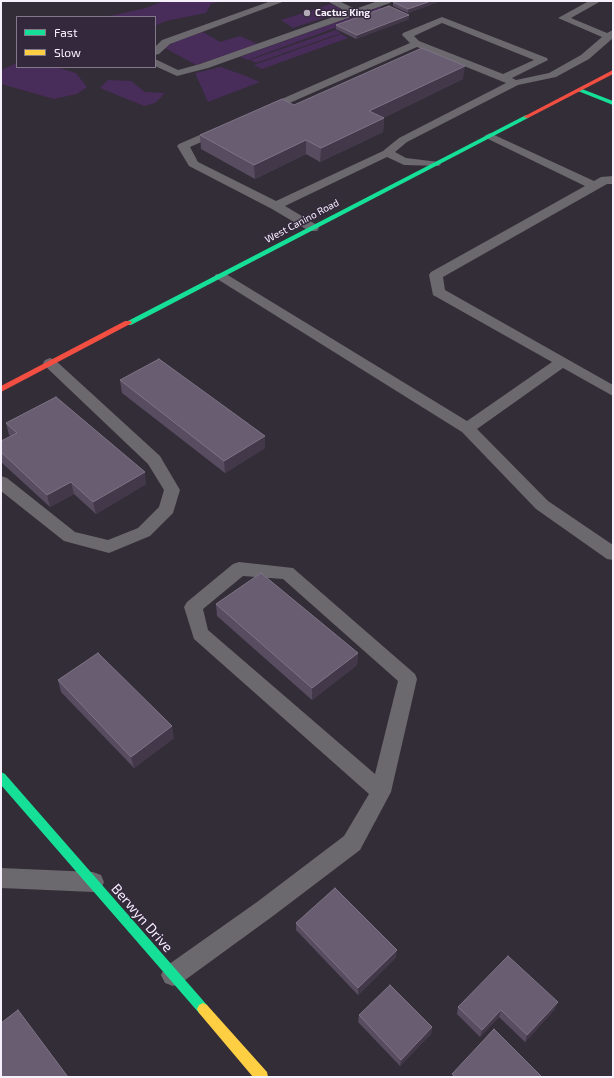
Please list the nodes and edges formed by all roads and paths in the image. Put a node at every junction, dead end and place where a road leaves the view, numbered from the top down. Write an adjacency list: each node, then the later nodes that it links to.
1 (280, 1): 8 (lane)
2 (332, 1): 5 (lane)
3 (387, 1): 5 (lane)
4 (596, 1): 6 (lane)
5 (354, 12): 9 (lane)
6 (610, 35): 12 (lane)
7 (417, 43): 11 (lane); 11 (lane); 15 (lane)
8 (156, 51)
9 (156, 63)
10 (613, 72): 13 (street, West Canino Road)
11 (503, 78): 12 (lane)
12 (514, 83): 18 (lane)
13 (580, 90): 14 (street); 17 (street, West Canino Road)
14 (613, 103)
15 (256, 114)
16 (234, 124): 22 (lane)
17 (490, 136): 19 (street, West Canino Road); 21 (lane)
18 (387, 153): 19 (lane); 22 (lane)
19 (436, 164): 23 (street, West Canino Road)
20 (613, 180): 21 (lane)
21 (595, 186): 25 (lane)
22 (276, 206): 23 (lane)
23 (313, 228): 24 (street, West Canino Road)
24 (221, 277): 26 (street, West Canino Road); 29 (lane)
25 (562, 362): 28 (lane); 29 (lane)
26 (50, 363): 27 (street, West Canino Road); 30 (lane)
27 (1, 389)
28 (613, 391)
29 (466, 428): 31 (lane)
30 (1, 482)
31 (613, 554)
32 (1, 777): 35 (street, Berwyn Drive)
33 (382, 792): 33 (lane); 36 (lane)
34 (1, 878): 35 (lane)
35 (93, 882): 36 (street, Berwyn Drive)
36 (173, 974): 37 (street, Berwyn Drive)
37 (262, 1077)

